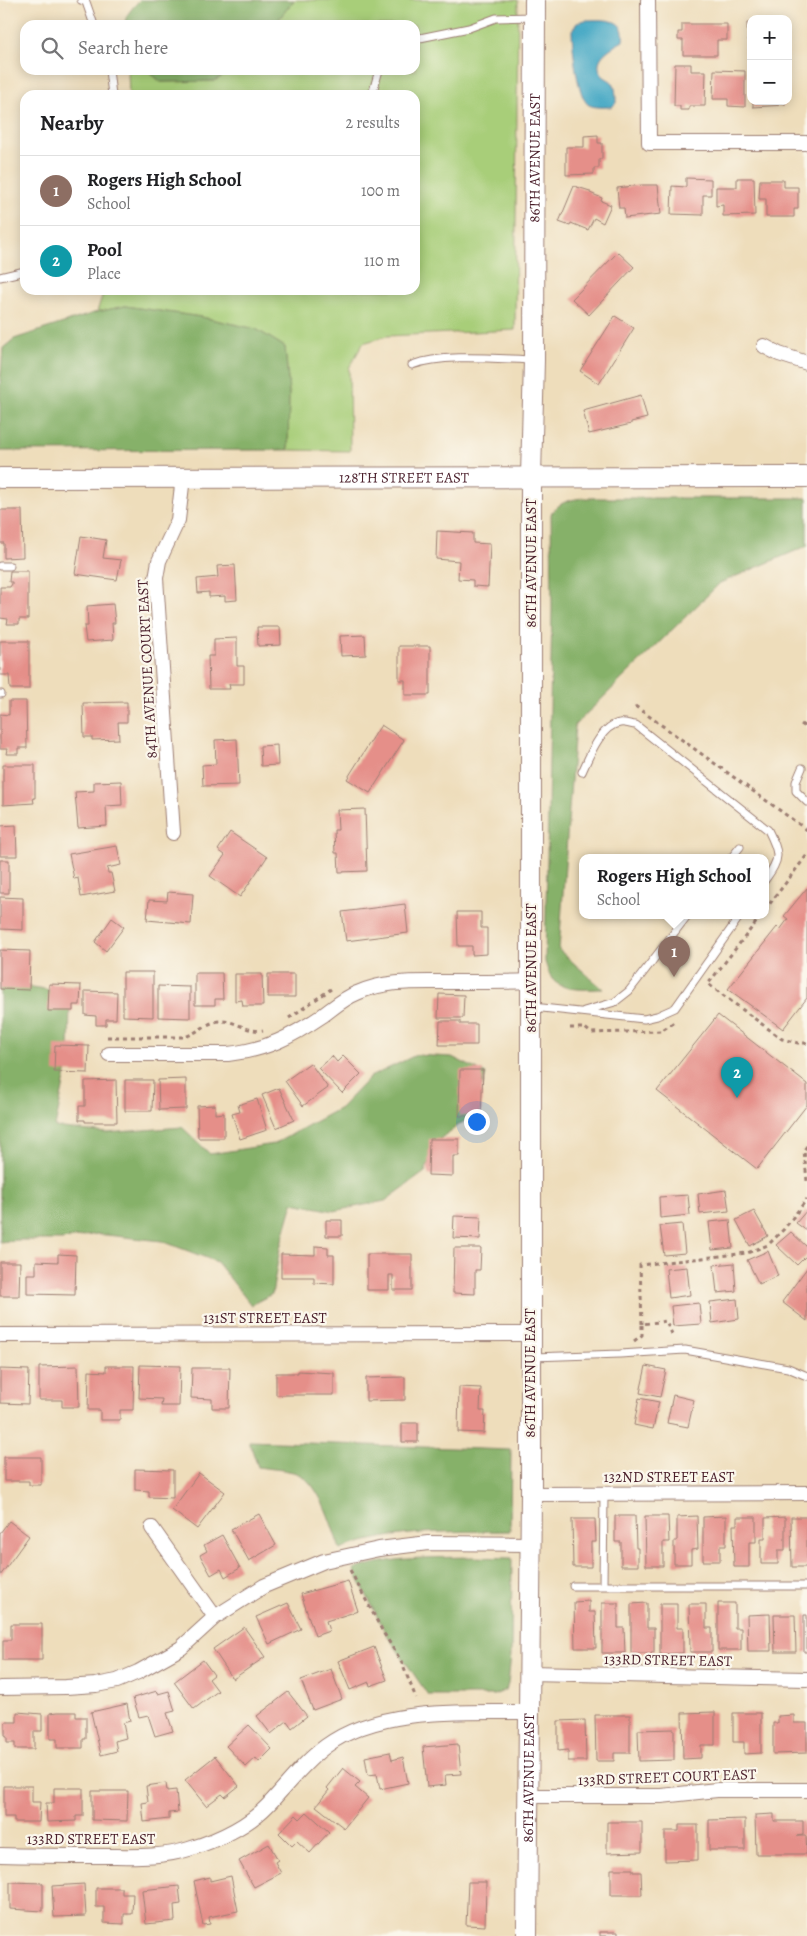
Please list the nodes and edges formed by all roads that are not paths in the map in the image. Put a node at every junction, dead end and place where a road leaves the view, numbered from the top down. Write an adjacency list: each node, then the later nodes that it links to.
1 (81, 0): 4 (lane)
2 (648, 0): 10 (street)
3 (534, 9): 5 (lane); 14 (street, 86TH AVENUE EAST)
4 (92, 20)
5 (420, 38)
6 (110, 75): 8 (lane)
7 (378, 75): 9 (lane)
8 (111, 90)
9 (373, 90)
10 (807, 143)
11 (20, 272): 12 (lane)
12 (0, 277)
13 (764, 346): 15 (street)
14 (534, 360): 16 (lane); 17 (street, 86TH AVENUE EAST)
15 (807, 363)
16 (412, 365)
17 (531, 476): 18 (street, 128TH STREET EAST); 19 (street, 128TH STREET EAST); 32 (street, 86TH AVENUE EAST)
18 (183, 477): 20 (street, 128TH STREET EAST); 26 (street, 84TH AVENUE COURT EAST)
19 (807, 477)
20 (0, 478)
21 (0, 566): 22 (lane)
22 (10, 566)
23 (802, 768): 25 (lane)
24 (582, 772): 29 (lane)
25 (807, 802)
26 (173, 833)
27 (740, 847): 28 (lane)
28 (734, 854)
29 (769, 874)
30 (685, 919): 34 (lane)
31 (738, 919): 34 (lane)
32 (531, 981): 33 (street, 86TH AVENUE EAST); 35 (street)
33 (531, 1007): 34 (lane); 37 (street, 86TH AVENUE EAST)
34 (581, 1012)
35 (109, 1054)
36 (0, 1334): 37 (street, 131ST STREET EAST)
37 (531, 1334): 38 (street, 86TH AVENUE EAST)
38 (531, 1357): 39 (lane); 41 (street, 86TH AVENUE EAST)
39 (807, 1376)
40 (807, 1493): 42 (street, 132ND STREET EAST)
41 (531, 1494): 42 (street, 132ND STREET EAST); 44 (street, 86TH AVENUE EAST)
42 (604, 1494): 46 (lane)
43 (152, 1528): 48 (street)
44 (530, 1544): 48 (street); 49 (street, 86TH AVENUE EAST)
45 (572, 1586): 46 (lane)
46 (603, 1586): 47 (lane)
47 (807, 1586)
48 (215, 1617): 51 (street)
49 (529, 1673): 50 (street, 133RD STREET EAST); 52 (street, 86TH AVENUE EAST)
50 (807, 1679)
51 (0, 1688)
52 (529, 1712): 54 (street, 86TH AVENUE EAST); 55 (street, 133RD STREET EAST)
53 (807, 1790): 54 (street, 133RD STREET COURT EAST)
54 (528, 1796): 56 (street, 86TH AVENUE EAST)
55 (0, 1855)
56 (527, 1936)

